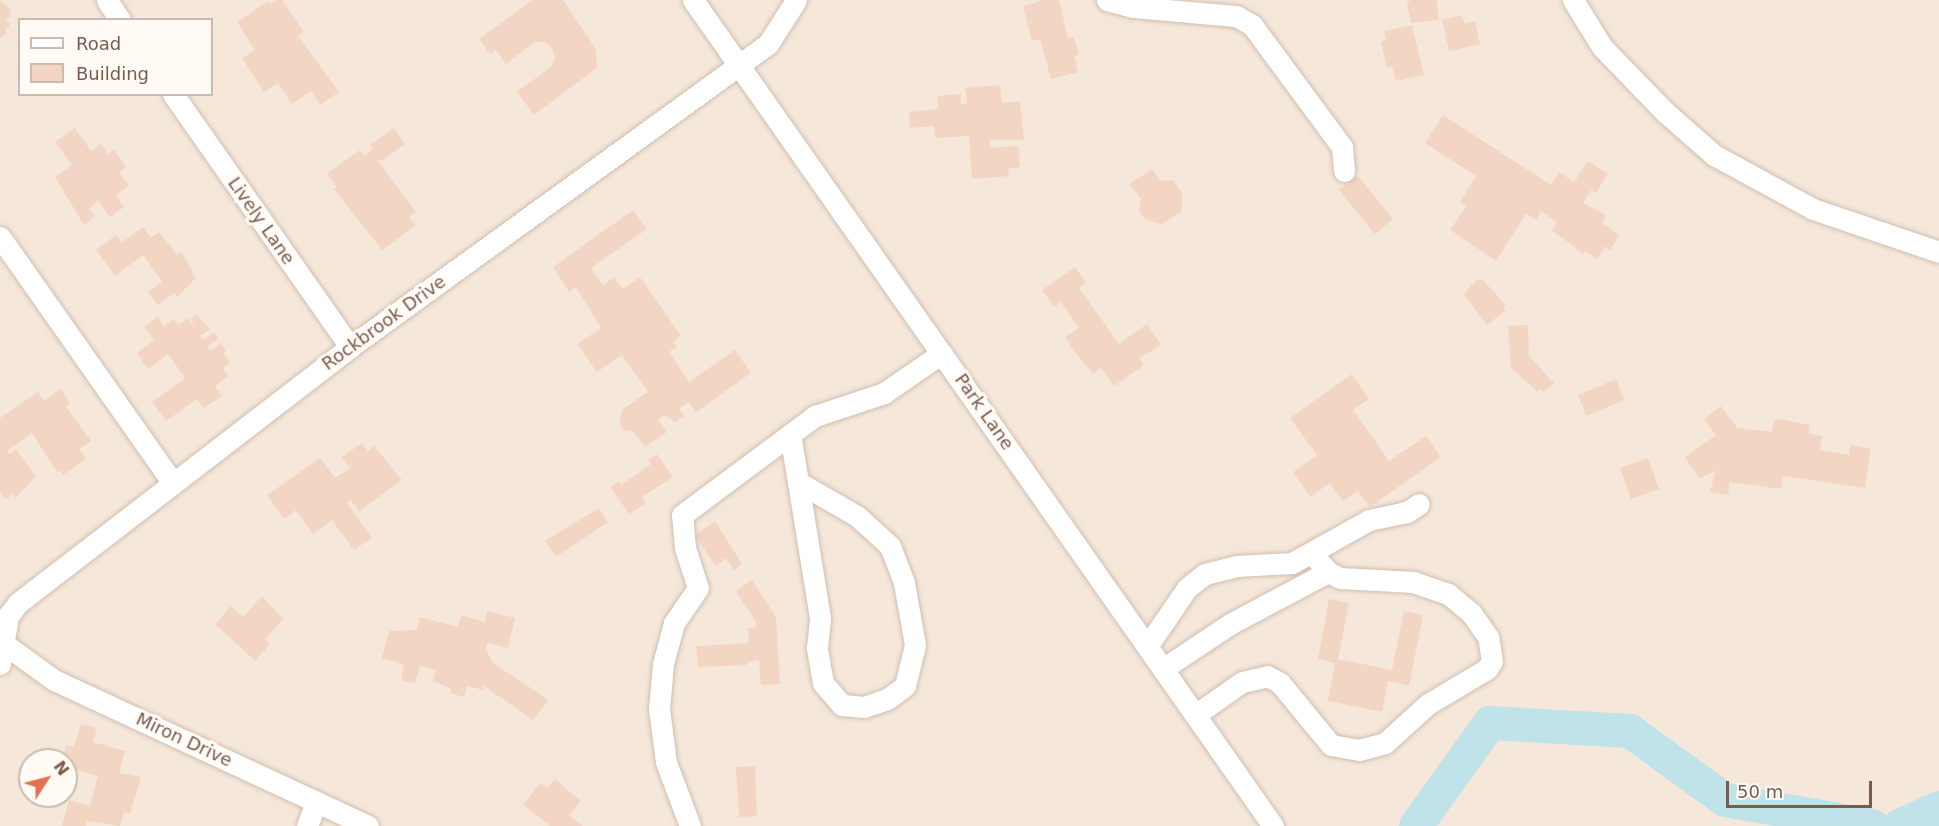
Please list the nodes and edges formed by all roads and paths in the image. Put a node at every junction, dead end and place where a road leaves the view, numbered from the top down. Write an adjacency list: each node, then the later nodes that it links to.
1 (107, 0): 6 (street)
2 (693, 0): 7 (street, Park Lane)
3 (796, 0): 7 (street, Rockbrook Drive)
4 (1107, 0): 9 (street)
5 (1573, 0): 11 (street)
6 (119, 18)
7 (739, 65): 12 (street, Rockbrook Drive); 13 (street, Park Lane)
8 (174, 96): 12 (street, Lively Lane)
9 (1344, 171)
10 (0, 237): 16 (street)
11 (1939, 252)
12 (350, 347): 16 (street, Rockbrook Drive)
13 (942, 353): 14 (street); 20 (street, Park Lane)
14 (790, 434): 15 (street); 27 (street)
15 (798, 482): 15 (street)
16 (173, 483): 21 (street, Rockbrook Drive)
17 (1419, 504): 18 (street)
18 (1313, 554): 19 (street); 20 (street)
19 (1328, 572): 22 (street); 23 (street)
20 (1148, 645): 22 (street, Park Lane)
21 (1, 650): 24 (street, Miron Drive)
22 (1164, 668): 23 (street, Park Lane)
23 (1195, 715): 28 (street, Park Lane)
24 (316, 802): 25 (street); 26 (street, Miron Drive)
25 (307, 826)
26 (368, 826)
27 (690, 826)
28 (1273, 826)

